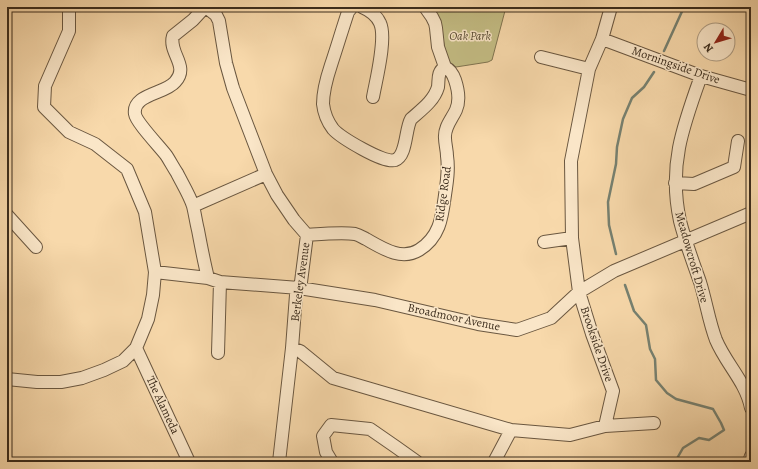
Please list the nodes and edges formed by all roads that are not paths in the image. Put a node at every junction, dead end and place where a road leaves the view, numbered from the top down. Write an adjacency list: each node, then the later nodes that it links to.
1 (69, 7): 25 (street)
2 (206, 7): 15 (street, Berkeley Avenue); 17 (street)
3 (352, 7): 9 (street)
4 (362, 7): 13 (street)
5 (425, 7): 9 (street, Ridge Road)
6 (611, 7): 7 (street, Brookside Drive)
7 (602, 39): 10 (street, Brookside Drive); 11 (street, Morningside Drive)
8 (541, 57): 10 (street)
9 (445, 67): 20 (street, Ridge Road)
10 (589, 69): 21 (street, Brookside Drive)
11 (701, 76): 12 (street, Morningside Drive); 16 (street, Meadowcroft Drive)
12 (751, 90)
13 (373, 97)
14 (738, 141): 16 (street)
15 (266, 174): 17 (street); 20 (street, Berkeley Avenue)
16 (675, 183): 22 (street, Meadowcroft Drive)
17 (193, 206): 26 (street)
18 (751, 213): 22 (street, Broadmoor Avenue)
19 (7, 214): 24 (street)
20 (307, 235): 28 (street, Berkeley Avenue)
21 (572, 238): 23 (street); 29 (street, Brookside Drive)
22 (686, 240): 29 (street, Broadmoor Avenue); 34 (street, Meadowcroft Drive)
23 (544, 242)
24 (36, 247)
25 (155, 272): 26 (street, Broadmoor Avenue); 30 (street)
26 (208, 278): 27 (street, Broadmoor Avenue)
27 (220, 282): 28 (street, Broadmoor Avenue); 32 (street)
28 (299, 288): 29 (street, Broadmoor Avenue); 31 (street, Berkeley Avenue)
29 (579, 292): 36 (street, Brookside Drive)
30 (136, 348): 33 (street); 39 (street, The Alameda)
31 (292, 348): 37 (street); 40 (street, Berkeley Avenue)
32 (218, 353)
33 (7, 379)
34 (751, 408)
35 (654, 423): 36 (street)
36 (605, 426): 37 (street)
37 (511, 430): 43 (street)
38 (751, 456): 44 (street)
39 (190, 462)
40 (279, 462)
41 (332, 462): 42 (street)
42 (417, 462)
43 (494, 462)
44 (749, 462)

